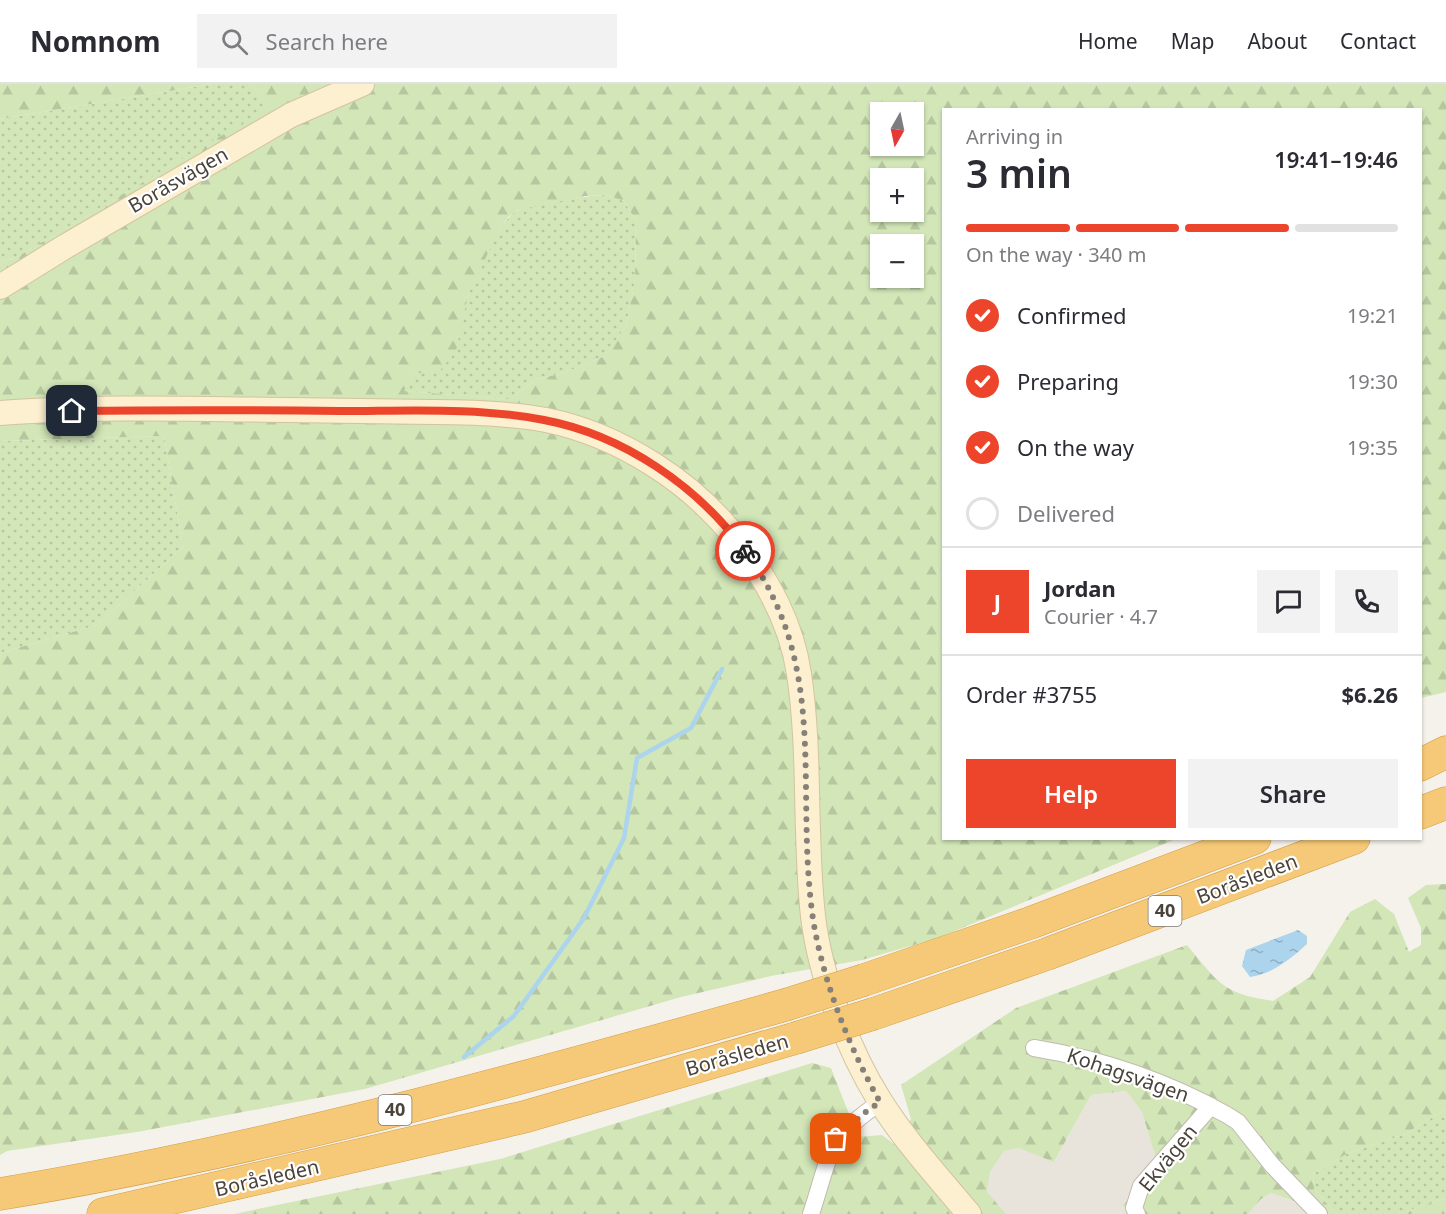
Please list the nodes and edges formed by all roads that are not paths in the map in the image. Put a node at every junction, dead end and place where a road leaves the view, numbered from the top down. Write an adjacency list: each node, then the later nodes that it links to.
1 (362, 84): 2 (street, Boråsvägen)
2 (0, 287)
3 (0, 413): 15 (street)
4 (1446, 752): 5 (highway)
5 (1422, 764)
6 (1446, 765): 7 (highway)
7 (1422, 773)
8 (1446, 803): 9 (highway)
9 (1422, 812)
10 (1446, 818): 11 (highway)
11 (1422, 824)
12 (1250, 840): 17 (highway, Boråsleden / 40, bridge)
13 (1350, 840): 18 (highway, Boråsleden / 40, bridge)
14 (1035, 1048): 16 (street, Kohagsvägen)
15 (880, 1102): 19 (street); 20 (street)
16 (1211, 1106): 21 (street, Ekvägen); 22 (street, Kohagsvägen)
17 (0, 1194)
18 (103, 1214)
19 (811, 1214)
20 (969, 1214)
21 (1137, 1214)
22 (1318, 1214)

